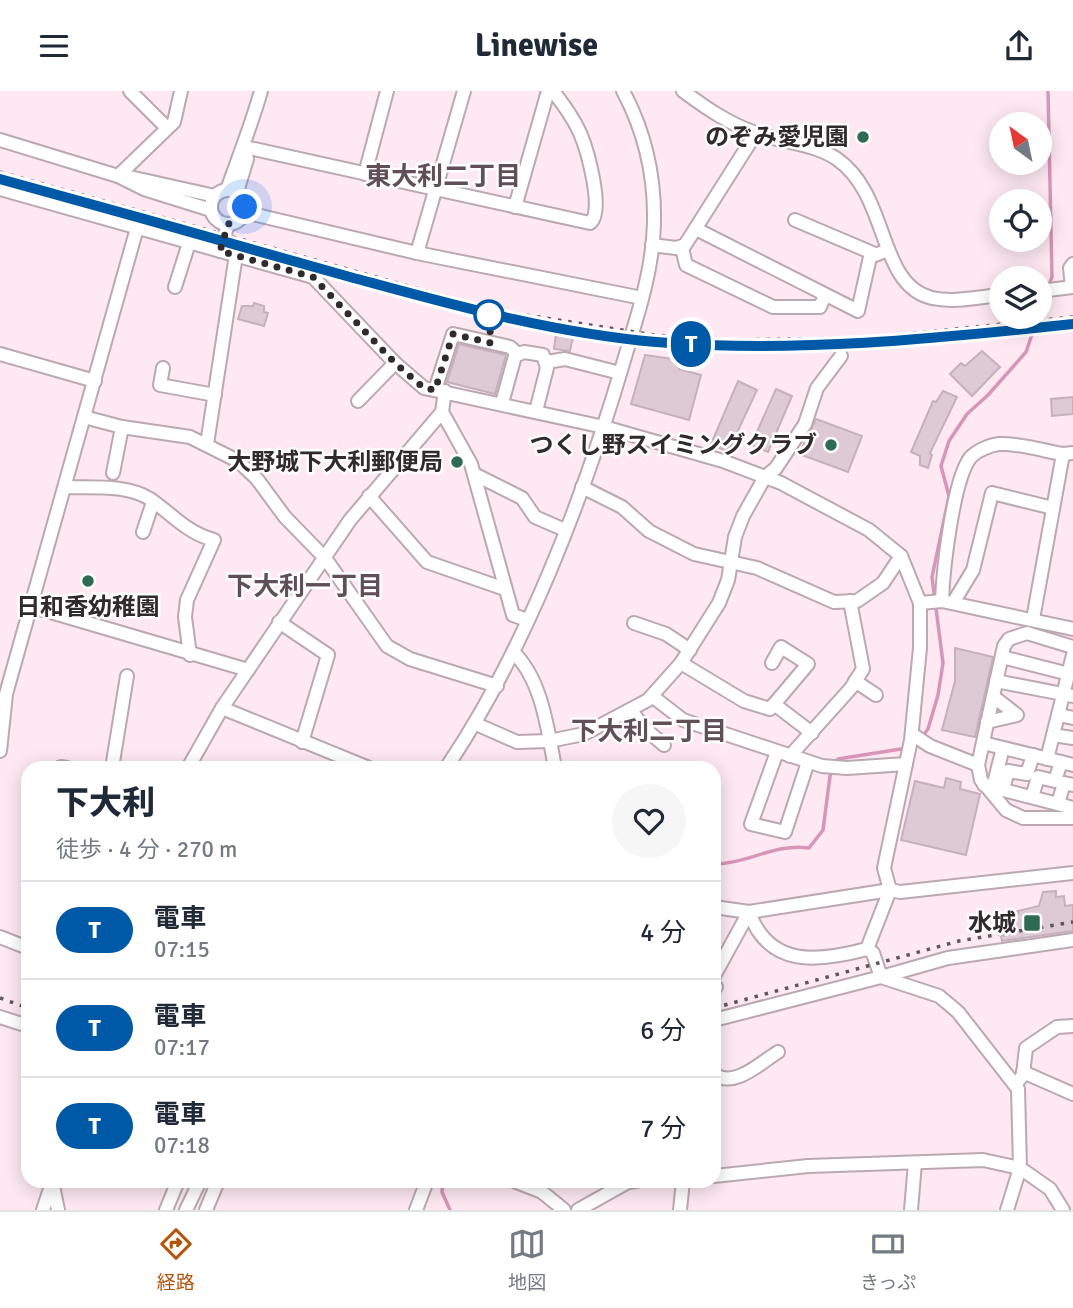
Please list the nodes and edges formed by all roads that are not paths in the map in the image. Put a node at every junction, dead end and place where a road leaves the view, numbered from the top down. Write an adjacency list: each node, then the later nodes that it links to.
1 (130, 91): 9 (street)
2 (181, 91): 9 (street)
3 (261, 91): 12 (street)
4 (387, 91): 13 (street)
5 (464, 91): 15 (street)
6 (551, 91): 18 (street); 18 (street)
7 (623, 91): 26 (street)
8 (683, 91): 10 (street)
9 (167, 128): 14 (street)
10 (756, 133): 24 (street); 29 (street)
11 (0, 140): 14 (street)
12 (245, 147): 13 (street); 17 (street)
13 (365, 174): 15 (street)
14 (118, 176): 17 (street); 19 (street)
15 (435, 189): 18 (street); 30 (street)
16 (0, 190): 23 (street)
17 (226, 193): 19 (street); 20 (street)
18 (514, 207)
19 (211, 210): 22 (street)
20 (244, 212): 22 (street); 30 (street)
21 (795, 220): 29 (street)
22 (224, 223): 28 (street)
23 (138, 228): 25 (street); 46 (street)
24 (696, 229): 27 (street); 36 (street)
25 (189, 243): 28 (street); 33 (street)
26 (652, 245): 27 (street); 38 (street)
27 (682, 248): 36 (street)
28 (216, 250): 31 (street)
29 (882, 252): 36 (street); 37 (street)
30 (417, 253): 38 (street)
31 (236, 255): 43 (street); 48 (street)
32 (1073, 264): 34 (street)
33 (175, 287)
34 (1070, 288): 35 (street)
35 (1052, 290)
36 (825, 295)
37 (989, 296)
38 (642, 298): 45 (street)
39 (518, 353): 42 (street); 47 (street); 50 (street)
40 (0, 354): 46 (street)
41 (841, 356): 60 (street)
42 (547, 362): 45 (street); 51 (street)
43 (395, 363): 47 (street); 49 (street)
44 (163, 368): 48 (street)
45 (620, 373): 55 (street)
46 (95, 381): 53 (street)
47 (440, 391): 50 (street); 52 (street)
48 (215, 395): 56 (street)
49 (358, 401)
50 (502, 403): 51 (street)
51 (536, 411): 55 (street)
52 (442, 412): 59 (street); 63 (street)
53 (85, 417): 54 (street); 61 (street)
54 (122, 427): 56 (street); 58 (street)
55 (604, 427): 60 (street); 62 (street)
56 (207, 444): 69 (street)
57 (1068, 454): 65 (street); 73 (street)
58 (113, 473)
59 (474, 474): 66 (street); 71 (street)
60 (765, 477): 68 (street); 70 (street)
61 (65, 487): 64 (street); 75 (street)
62 (582, 487): 66 (street); 70 (street)
63 (369, 496): 69 (street); 71 (street)
64 (153, 502): 67 (street); 84 (street)
65 (1053, 508): 73 (street); 76 (street)
66 (565, 530): 77 (street)
67 (143, 532)
68 (901, 555): 72 (street); 74 (street)
69 (325, 558): 78 (street); 94 (street)
70 (731, 561): 72 (street); 82 (street)
71 (505, 589): 77 (street)
72 (850, 601): 92 (street)
73 (947, 602): 74 (street); 76 (street)
74 (920, 603): 108 (street)
75 (30, 607): 84 (street); 115 (street)
76 (1033, 619): 80 (street)
77 (527, 620): 83 (street)
78 (279, 622): 89 (street); 111 (street)
79 (634, 623): 82 (street)
80 (1073, 629)
81 (1073, 647): 86 (street)
82 (690, 650): 87 (street)
83 (513, 652): 94 (street); 110 (street)
84 (190, 655): 89 (street)
85 (1073, 655): 90 (street)
86 (1002, 657): 90 (street); 93 (street)
87 (681, 663): 97 (street); 99 (street)
88 (772, 663): 99 (street)
89 (248, 670): 100 (street)
90 (1069, 674): 96 (street)
91 (127, 676): 119 (street)
92 (855, 681): 95 (street); 106 (street)
93 (996, 681): 96 (street); 98 (street)
94 (497, 686): 105 (street)
95 (876, 695)
96 (1068, 695): 102 (street)
97 (652, 696): 101 (street); 116 (street)
98 (994, 697): 104 (street); 104 (street)
99 (774, 704): 106 (street)
100 (222, 708): 111 (street); 120 (street)
101 (631, 710): 110 (street); 113 (street)
102 (1059, 715): 103 (street); 107 (street)
103 (1073, 718)
104 (987, 722): 112 (street)
105 (476, 724): 110 (street); 122 (street)
106 (812, 733): 116 (street)
107 (1053, 735): 109 (street); 118 (street)
108 (911, 737): 125 (street); 127 (street)
109 (1073, 738)
110 (550, 741): 123 (street)
111 (302, 742): 121 (street)
112 (983, 743): 114 (street); 127 (street)
113 (664, 745)
114 (1003, 748): 117 (street); 129 (street)
115 (0, 751)
116 (784, 754): 124 (street); 124 (street)
117 (1033, 755): 118 (street); 129 (street)
118 (1047, 759): 126 (street)
119 (113, 761)
120 (192, 761)
121 (351, 761)
122 (451, 761)
123 (554, 761)
124 (808, 762): 125 (street)
125 (906, 762): 135 (street)
126 (1067, 763): 130 (street)
127 (978, 765): 129 (street)
128 (1073, 785): 131 (street)
129 (993, 787): 130 (street); 133 (street)
130 (1032, 797): 131 (street)
131 (1058, 804): 132 (street)
132 (1073, 808)
133 (1073, 818)
134 (1073, 873): 135 (street)
135 (890, 890): 137 (street); 141 (street)
136 (721, 908): 137 (street)
137 (749, 912): 141 (street); 142 (street)
138 (0, 937): 140 (street)
139 (1073, 940): 143 (street)
140 (21, 945)
141 (867, 949): 143 (street)
142 (721, 966)
143 (881, 978): 145 (street); 151 (street)
144 (0, 1017): 146 (street)
145 (721, 1018)
146 (21, 1024)
147 (1073, 1026): 149 (street)
148 (778, 1052): 150 (street)
149 (1023, 1072): 151 (street); 152 (street)
150 (721, 1079)
151 (1015, 1085): 154 (street)
152 (1073, 1094)
153 (915, 1163): 154 (street); 155 (street); 174 (street)
154 (1020, 1168): 175 (street); 176 (street)
155 (721, 1175)
156 (50, 1188): 165 (street)
157 (53, 1188): 166 (street)
158 (175, 1188): 167 (street)
159 (197, 1188): 168 (street)
160 (215, 1188): 169 (street)
161 (424, 1188): 170 (street)
162 (532, 1188): 171 (street)
163 (620, 1188): 172 (street)
164 (682, 1188): 173 (street)
165 (43, 1210)
166 (58, 1210)
167 (166, 1210)
168 (186, 1210)
169 (206, 1210)
170 (416, 1210)
171 (564, 1210)
172 (578, 1210)
173 (680, 1210)
174 (911, 1210)
175 (1007, 1210)
176 (1063, 1210)

